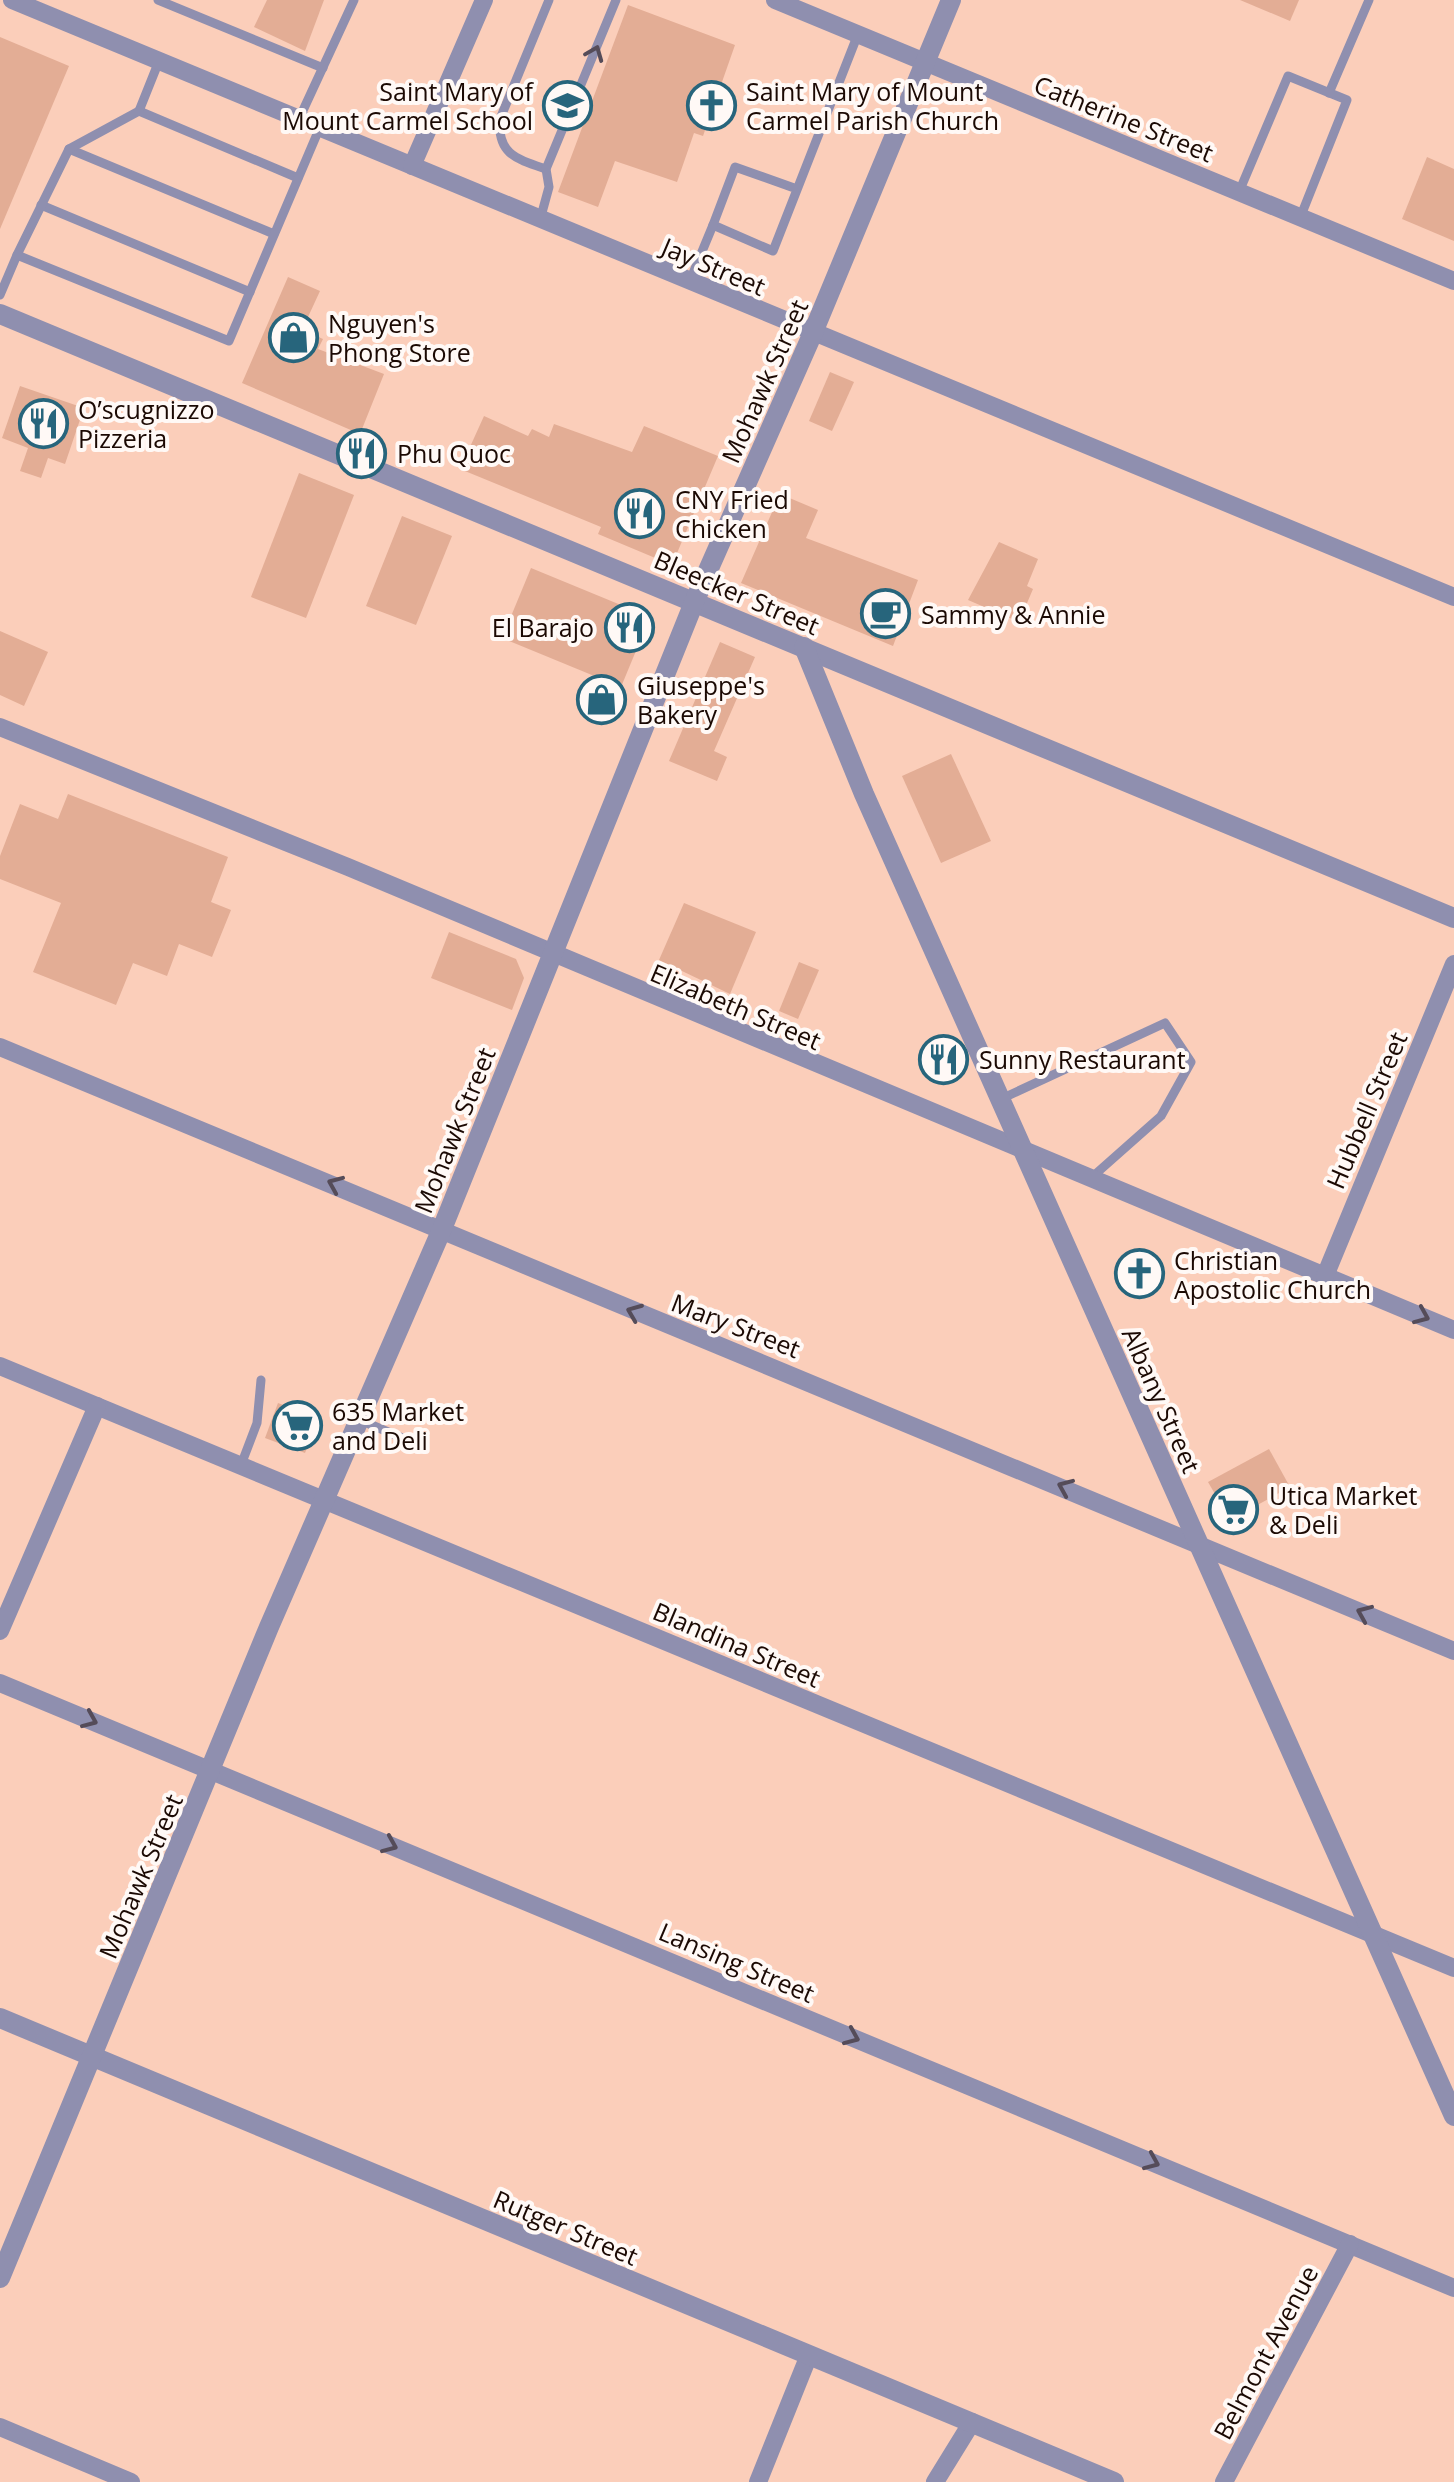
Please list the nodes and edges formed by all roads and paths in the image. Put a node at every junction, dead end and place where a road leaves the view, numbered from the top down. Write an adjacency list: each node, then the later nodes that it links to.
1 (12, 0): 11 (street, Jay Street)
2 (158, 0): 13 (lane)
3 (354, 0): 13 (lane)
4 (484, 0): 19 (street)
5 (549, 0): 20 (lane)
6 (616, 0): 20 (lane, one-way to 6)
7 (775, 0): 10 (street, Catherine Street)
8 (951, 0): 12 (street, Mohawk Street)
9 (1368, 0): 14 (lane)
10 (858, 34): 12 (street, Catherine Street); 22 (lane)
11 (159, 60): 15 (lane); 16 (street, Jay Street)
12 (926, 63): 23 (street, Catherine Street); 35 (street, Mohawk Street)
13 (322, 68): 16 (lane)
14 (1329, 93): 23 (lane); 25 (lane)
15 (139, 111): 18 (lane); 21 (lane)
16 (299, 119): 17 (street, Jay Street)
17 (320, 128): 19 (street, Jay Street); 21 (lane)
18 (69, 149): 24 (lane); 28 (lane)
19 (412, 166): 26 (street, Jay Street)
20 (546, 169): 26 (lane)
21 (298, 178): 28 (lane)
22 (797, 189): 27 (lane); 27 (lane)
23 (1239, 192): 25 (street, Catherine Street)
24 (41, 205): 29 (lane); 32 (lane)
25 (1300, 218): 30 (street, Catherine Street)
26 (540, 220): 31 (street, Jay Street)
27 (713, 225): 31 (lane)
28 (274, 234): 32 (lane)
29 (17, 255): 32 (lane); 33 (lane)
30 (1454, 281)
31 (689, 283): 35 (street, Jay Street)
32 (250, 292)
33 (0, 294)
34 (0, 314): 37 (street, Bleecker Street)
35 (812, 335): 36 (street, Jay Street); 37 (street, Mohawk Street)
36 (1454, 598)
37 (695, 600): 38 (street, Bleecker Street); 41 (street, Mohawk Street)
38 (804, 648): 40 (street, Bleecker Street); 44 (street, Albany Street)
39 (0, 727): 41 (street, Elizabeth Street)
40 (1454, 918)
41 (551, 955): 45 (street, Elizabeth Street); 47 (street, Mohawk Street)
42 (1454, 964): 48 (street, Hubbell Street)
43 (0, 1047): 47 (street, Mary Street, one-way to 43)
44 (1000, 1099): 45 (street, Albany Street); 46 (lane)
45 (1025, 1154): 46 (street, Elizabeth Street); 57 (street, Albany Street)
46 (1088, 1180): 48 (street, Elizabeth Street)
47 (442, 1230): 53 (street, Mohawk Street); 57 (street, Mary Street, one-way to 47)
48 (1324, 1276): 49 (street, Elizabeth Street, one-way to 49)
49 (1454, 1330)
50 (0, 1366): 52 (street, Blandina Street)
51 (262, 1380): 55 (lane)
52 (97, 1406): 55 (street, Blandina Street); 58 (street)
53 (360, 1420): 54 (lane); 56 (street, Mohawk Street)
54 (421, 1446)
55 (241, 1465): 56 (street, Blandina Street)
56 (325, 1500): 61 (street, Mohawk Street); 62 (street, Blandina Street)
57 (1197, 1542): 59 (street, Mary Street, one-way to 57); 62 (street, Albany Street)
58 (0, 1631)
59 (1454, 1651)
60 (0, 1683): 61 (street, Lansing Street, one-way to 61)
61 (211, 1770): 65 (street, Mohawk Street); 67 (street, Lansing Street, one-way to 67)
62 (1376, 1935): 63 (street, Blandina Street); 66 (street, Albany Street)
63 (1454, 1968)
64 (0, 2018): 65 (street, Rutger Street)
65 (91, 2058): 68 (street, Mohawk Street); 70 (street, Rutger Street)
66 (1454, 2116)
67 (1350, 2244): 69 (street, Lansing Street); 77 (street, Belmont Avenue)
68 (0, 2278)
69 (1454, 2288)
70 (809, 2355): 71 (street, Rutger Street); 74 (street)
71 (972, 2422): 75 (street); 76 (street, Rutger Street)
72 (0, 2427): 73 (street)
73 (131, 2482)
74 (758, 2482)
75 (935, 2482)
76 (1114, 2482)
77 (1224, 2482)

